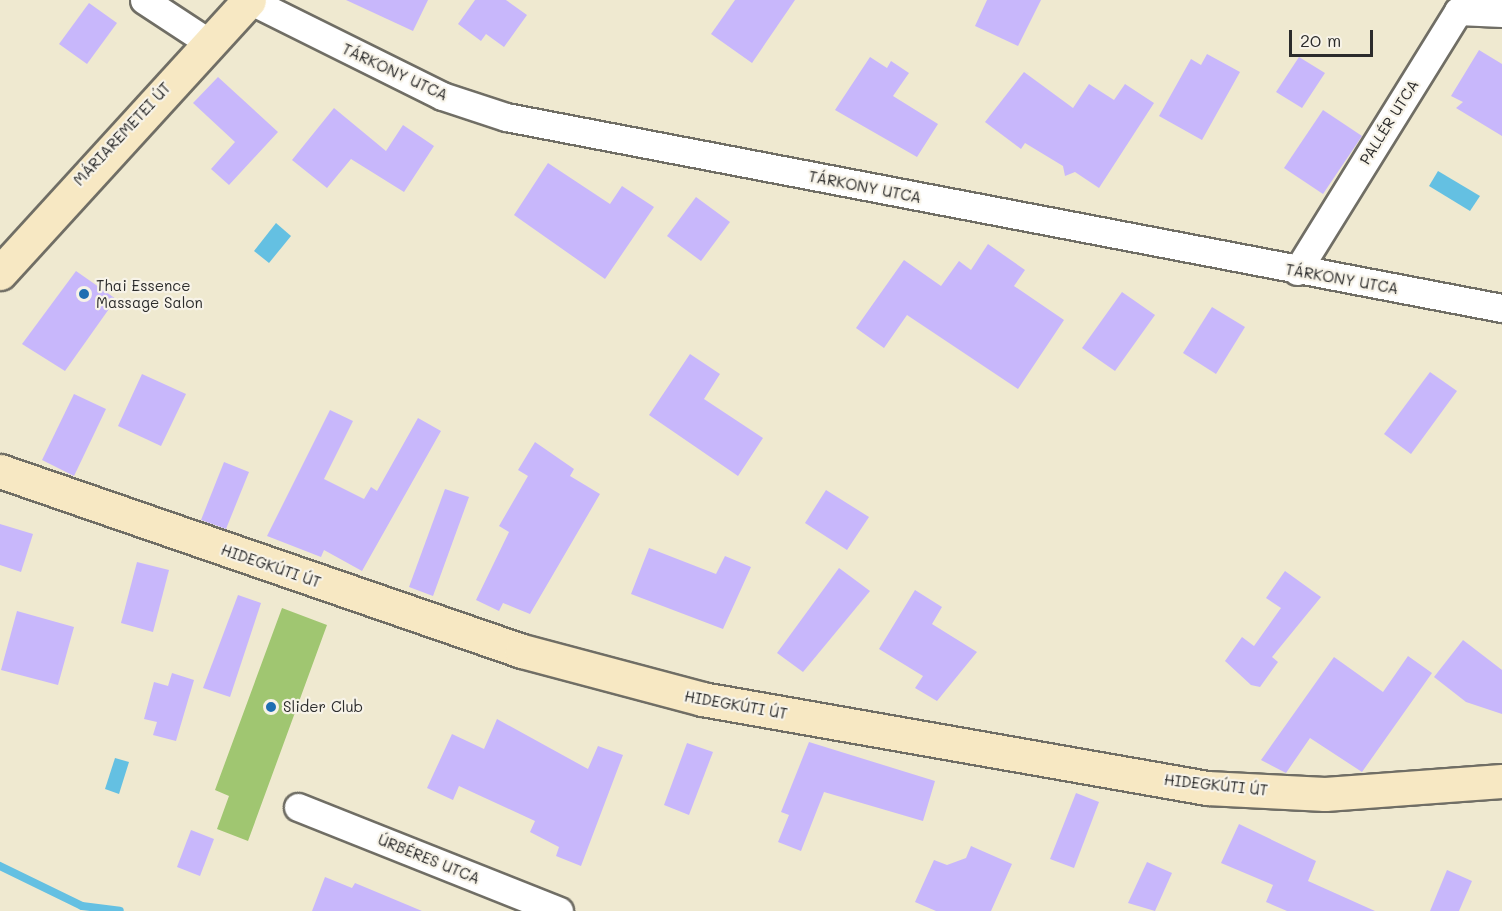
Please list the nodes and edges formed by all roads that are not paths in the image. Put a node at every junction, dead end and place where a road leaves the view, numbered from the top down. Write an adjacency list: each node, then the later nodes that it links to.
1 (144, 0): 4 (street)
2 (249, 0): 4 (main road, MÁRIAREMETEI ÚT); 5 (street, TÁRKONY UTCA)
3 (1502, 13): 5 (street, PALLÉR UTCA)
4 (208, 42): 6 (main road, MÁRIAREMETEI ÚT)
5 (1297, 272): 7 (street, TÁRKONY UTCA)
6 (0, 273)
7 (1502, 308)
8 (0, 471): 9 (main road, HIDEGKÚTI ÚT)
9 (1502, 781)
10 (298, 807): 11 (street, ÚRBÉRES UTCA)
11 (560, 911)

